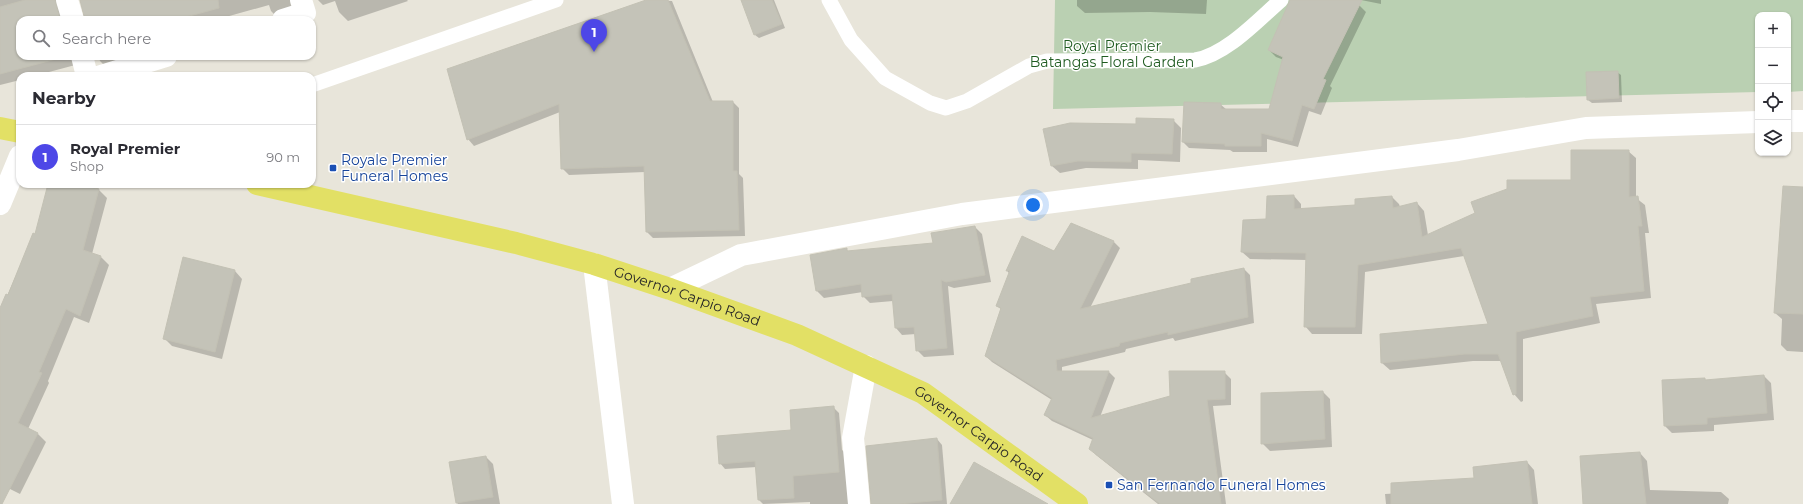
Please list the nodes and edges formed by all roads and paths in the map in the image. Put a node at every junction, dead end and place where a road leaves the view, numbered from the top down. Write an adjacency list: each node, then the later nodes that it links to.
1 (67, 0): 6 (street)
2 (301, 0): 7 (street)
3 (556, 0): 12 (lane)
4 (829, 0): 5 (lane)
5 (1281, 0)
6 (72, 16)
7 (296, 16)
8 (83, 60): 10 (street)
9 (153, 60): 11 (street)
10 (86, 72)
11 (114, 72)
12 (316, 84)
13 (1791, 121): 14 (street)
14 (1803, 121)
15 (1755, 122): 22 (street)
16 (0, 128): 17 (main road)
17 (16, 131)
18 (16, 166): 20 (street)
19 (275, 188): 21 (main road, Governor Carpio Road)
20 (0, 204)
21 (594, 264): 22 (main road, Governor Carpio Road); 24 (street)
22 (670, 289): 23 (main road, Governor Carpio Road)
23 (866, 366): 25 (street); 26 (main road, Governor Carpio Road)
24 (623, 504)
25 (859, 504)
26 (1078, 504)

